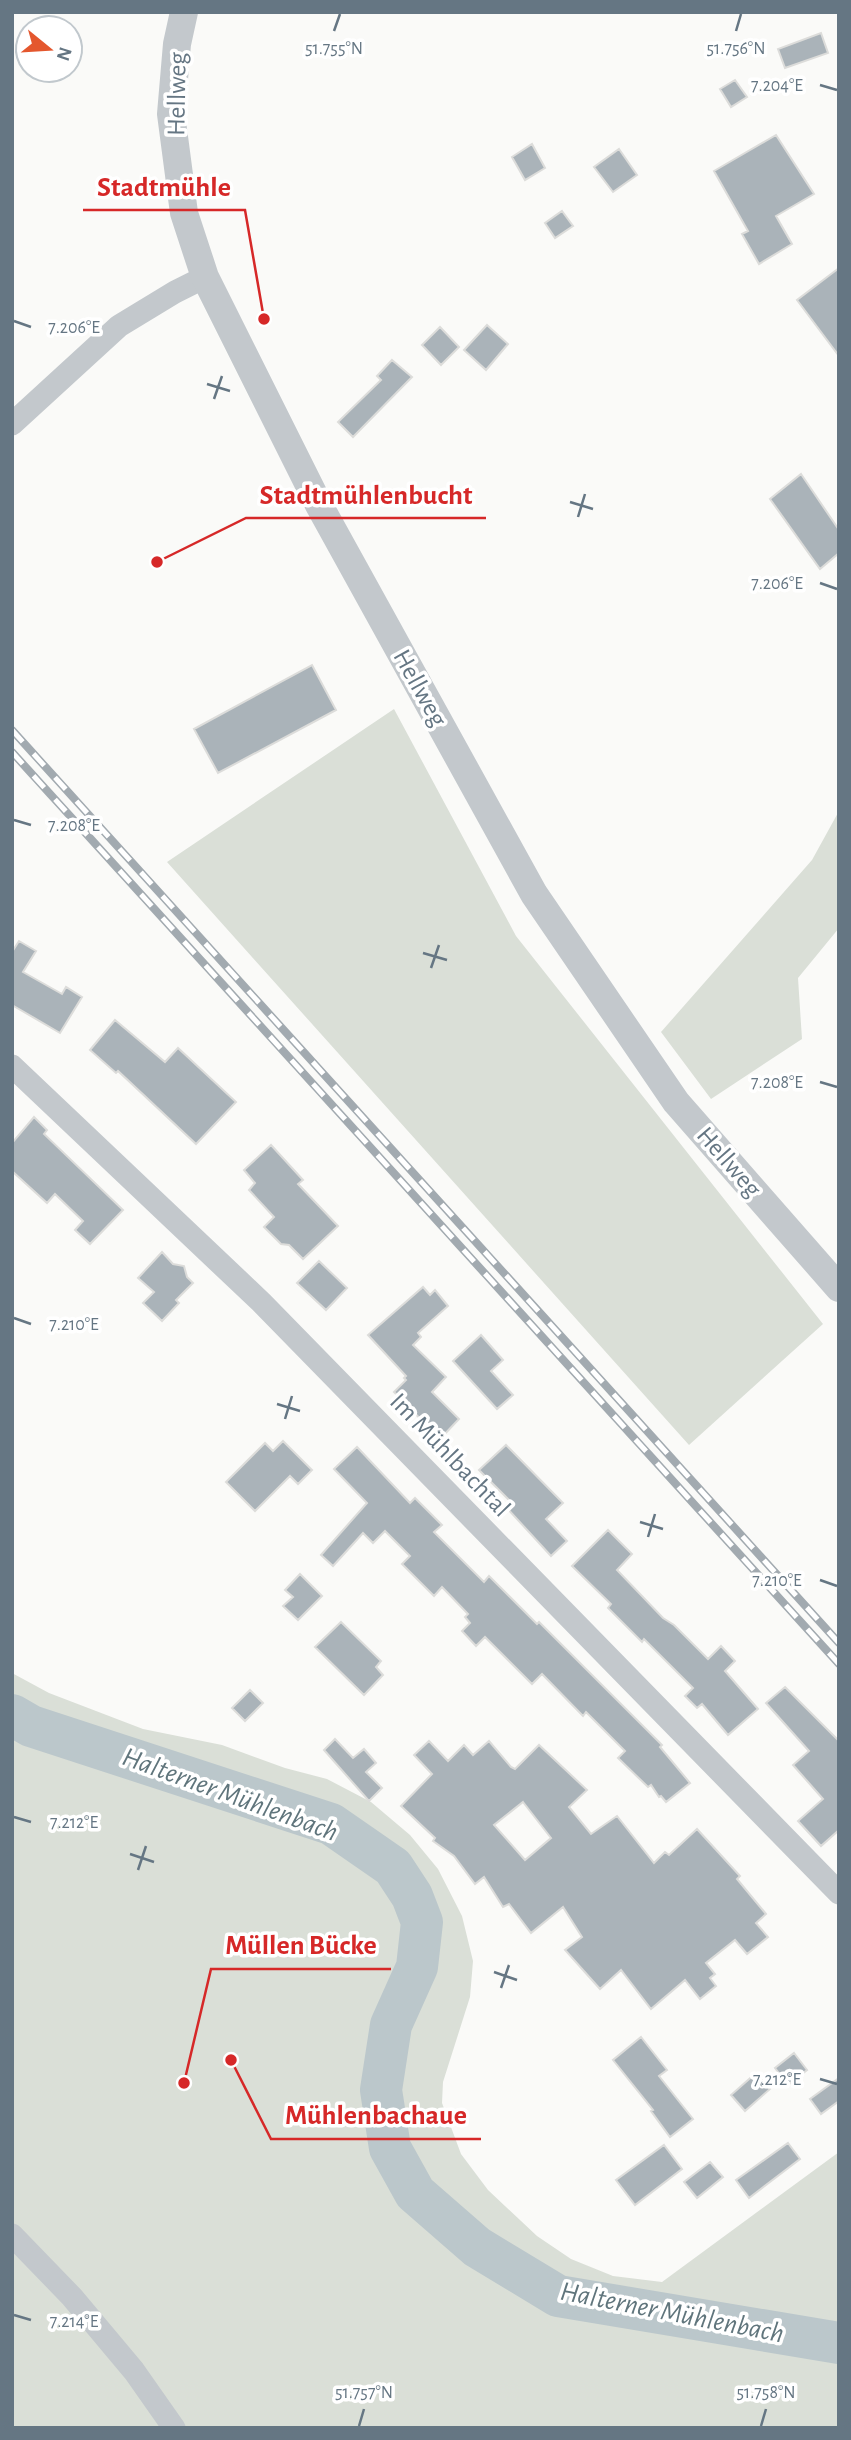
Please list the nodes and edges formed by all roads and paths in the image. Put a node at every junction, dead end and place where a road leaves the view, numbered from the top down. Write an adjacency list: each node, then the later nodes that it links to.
1 (184, 12): 2 (street, Hellweg)
2 (205, 277): 3 (street); 5 (street, Hellweg)
3 (12, 424)
4 (12, 1066): 6 (street, Im Mühlbachtal)
5 (839, 1288)
6 (839, 1893)
7 (12, 2235): 8 (street)
8 (174, 2428)

